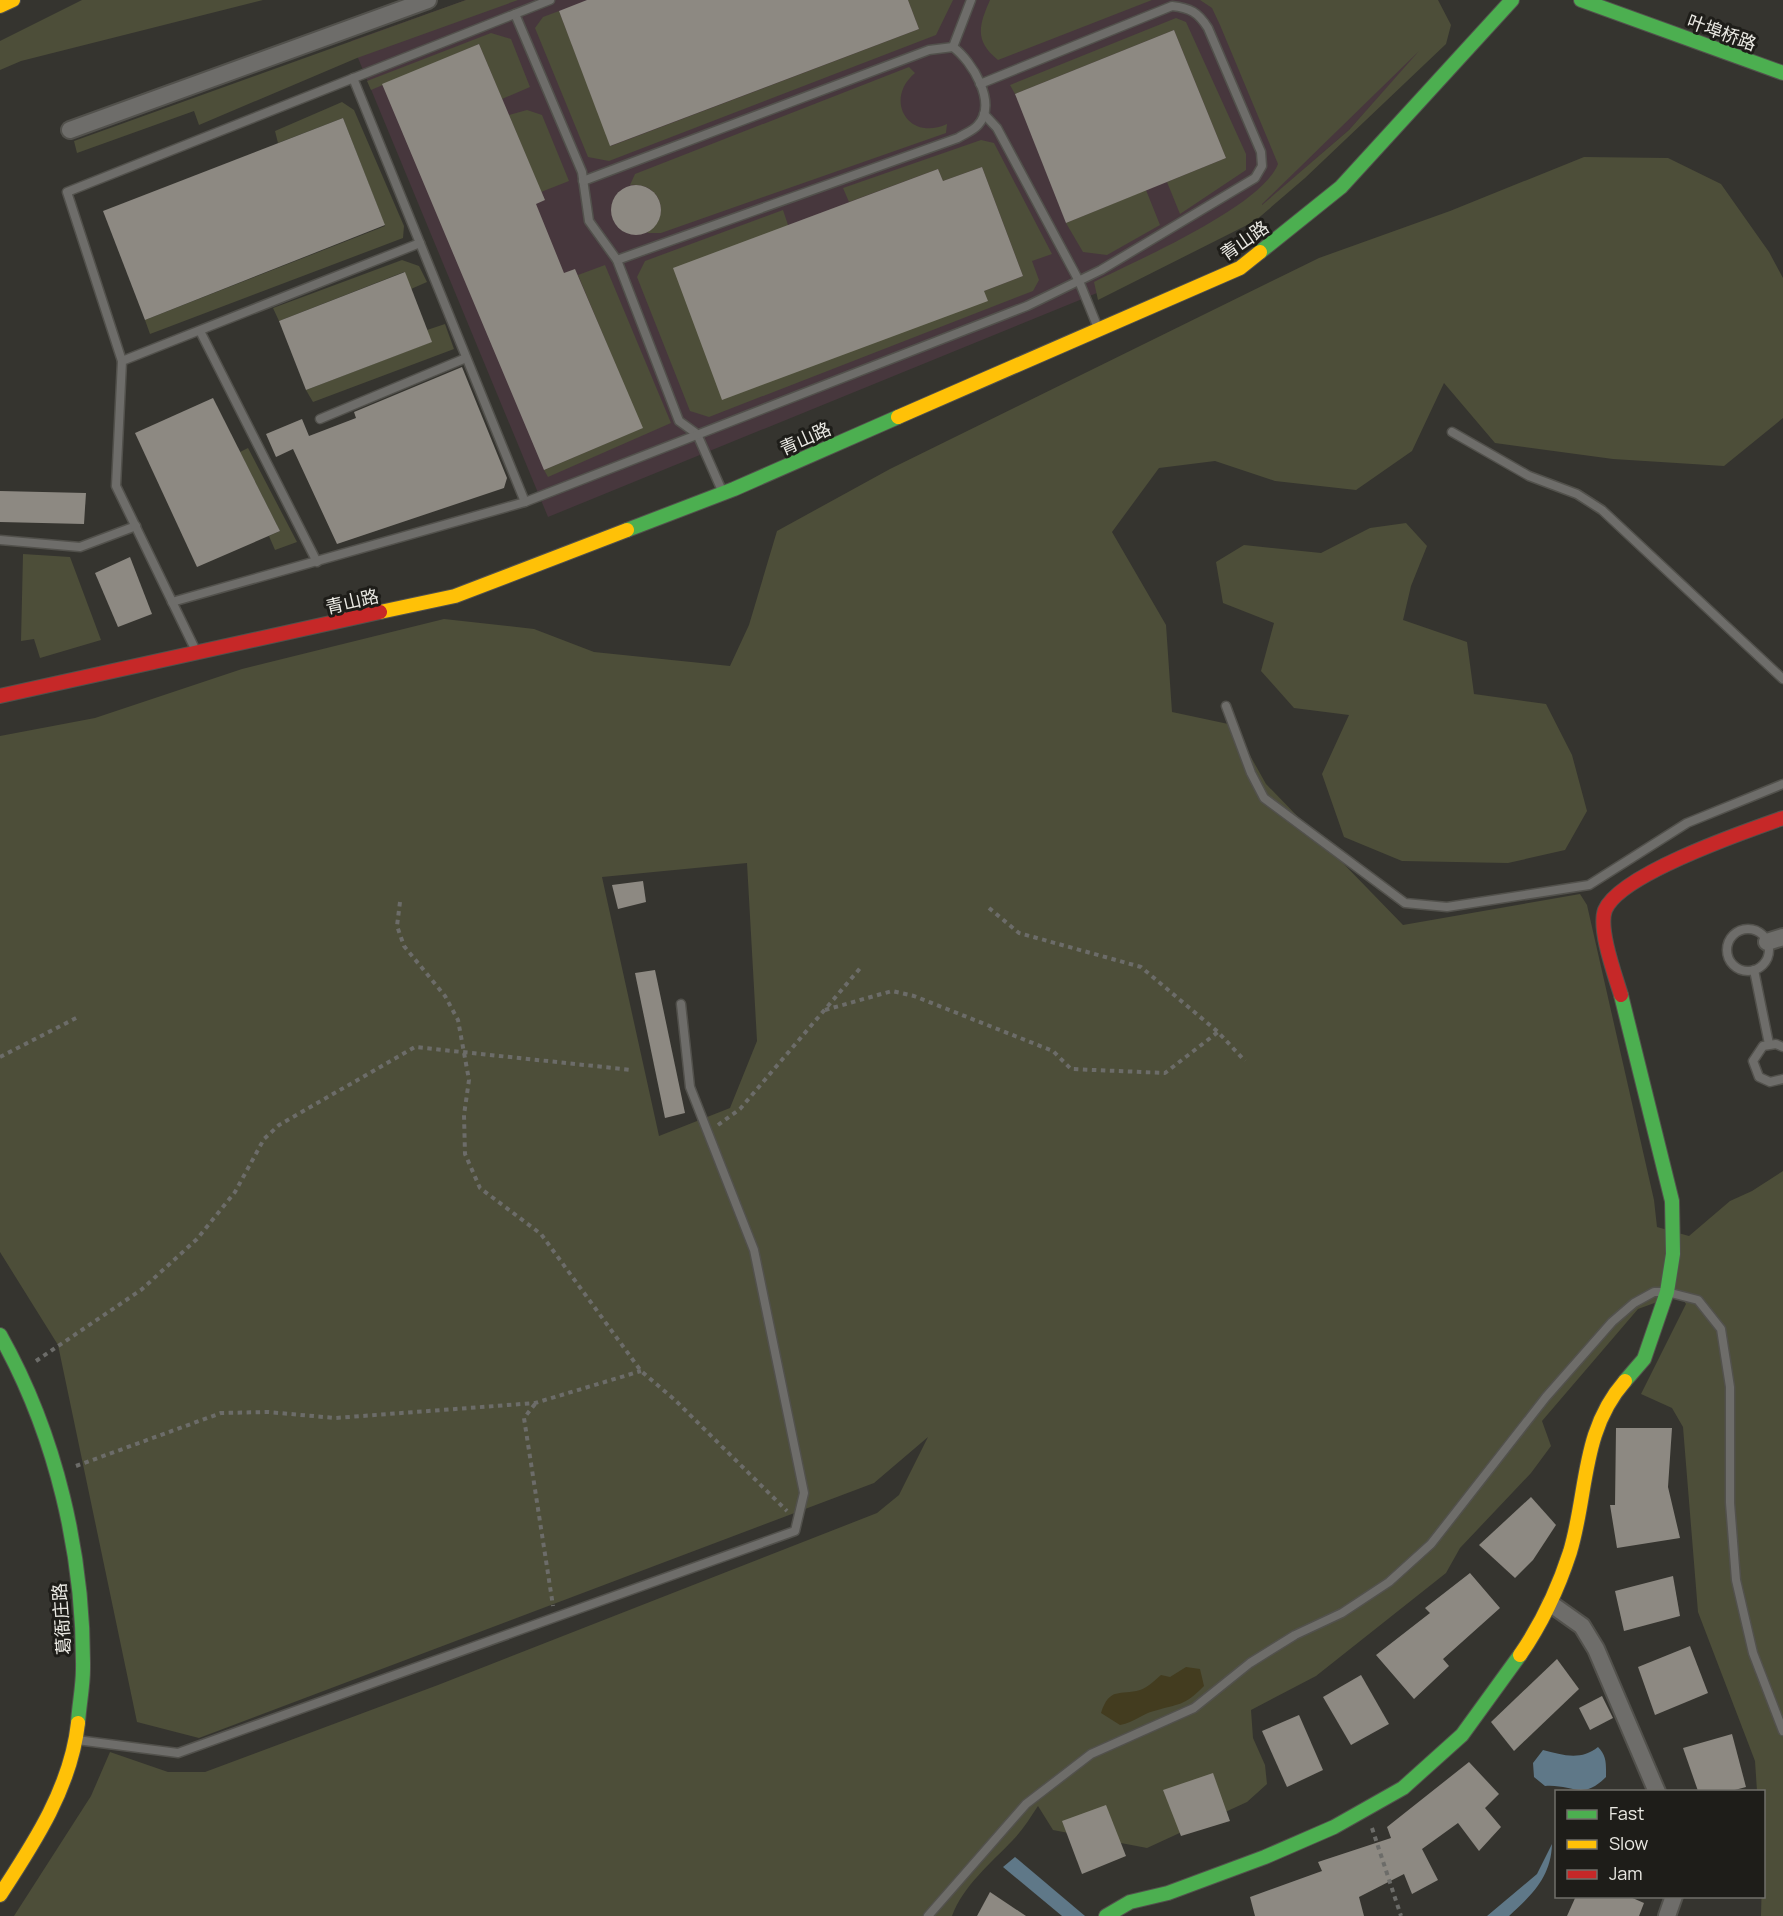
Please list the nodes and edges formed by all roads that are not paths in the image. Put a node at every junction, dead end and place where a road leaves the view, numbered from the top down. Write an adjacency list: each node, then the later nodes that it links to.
1 (13, 0): 7 (street)
2 (428, 0): 14 (street)
3 (550, 0): 8 (lane)
4 (971, 0): 9 (lane)
5 (1512, 0): 19 (street, 青山路)
6 (1581, 0): 10 (street, 叶埠桥路)
7 (0, 6)
8 (515, 14): 11 (lane); 15 (lane)
9 (953, 46): 12 (lane); 15 (lane)
10 (1783, 74)
11 (353, 78): 16 (lane); 22 (lane)
12 (980, 84): 13 (lane); 18 (lane)
13 (984, 114): 17 (lane); 18 (lane)
14 (70, 129)
15 (584, 181): 17 (lane)
16 (420, 243): 20 (lane); 21 (lane)
17 (618, 260): 25 (lane)
18 (1079, 281): 19 (lane); 25 (lane)
19 (1099, 330): 26 (street, 青山路)
20 (200, 331): 22 (lane); 30 (lane)
21 (466, 358): 23 (lane); 27 (lane)
22 (122, 361): 28 (lane)
23 (320, 419)
24 (1452, 432): 33 (lane)
25 (697, 434): 26 (lane); 27 (lane)
26 (723, 493): 32 (street, 青山路)
27 (525, 502): 30 (lane)
28 (136, 526): 29 (lane); 31 (lane)
29 (0, 540)
30 (318, 562): 31 (lane)
31 (172, 602): 32 (lane)
32 (198, 654): 34 (street, 青山路)
33 (1783, 679)
34 (0, 696)
35 (1226, 706): 36 (lane)
36 (1783, 784)
37 (1783, 818): 44 (street)
38 (1775, 940): 39 (lane); 39 (lane)
39 (1754, 970): 41 (lane)
40 (681, 1004): 48 (lane)
41 (1769, 1044): 42 (lane); 43 (lane)
42 (1783, 1047)
43 (1783, 1079)
44 (1667, 1292): 46 (street); 47 (lane); 52 (lane)
45 (0, 1335): 48 (street, 葛衙庄路)
46 (1551, 1604): 49 (street); 53 (street)
47 (1783, 1731)
48 (76, 1740): 50 (street, 葛衙庄路)
49 (1657, 1790)
50 (0, 1895)
51 (1673, 1898): 54 (street)
52 (928, 1916)
53 (1106, 1916)
54 (1667, 1916)

